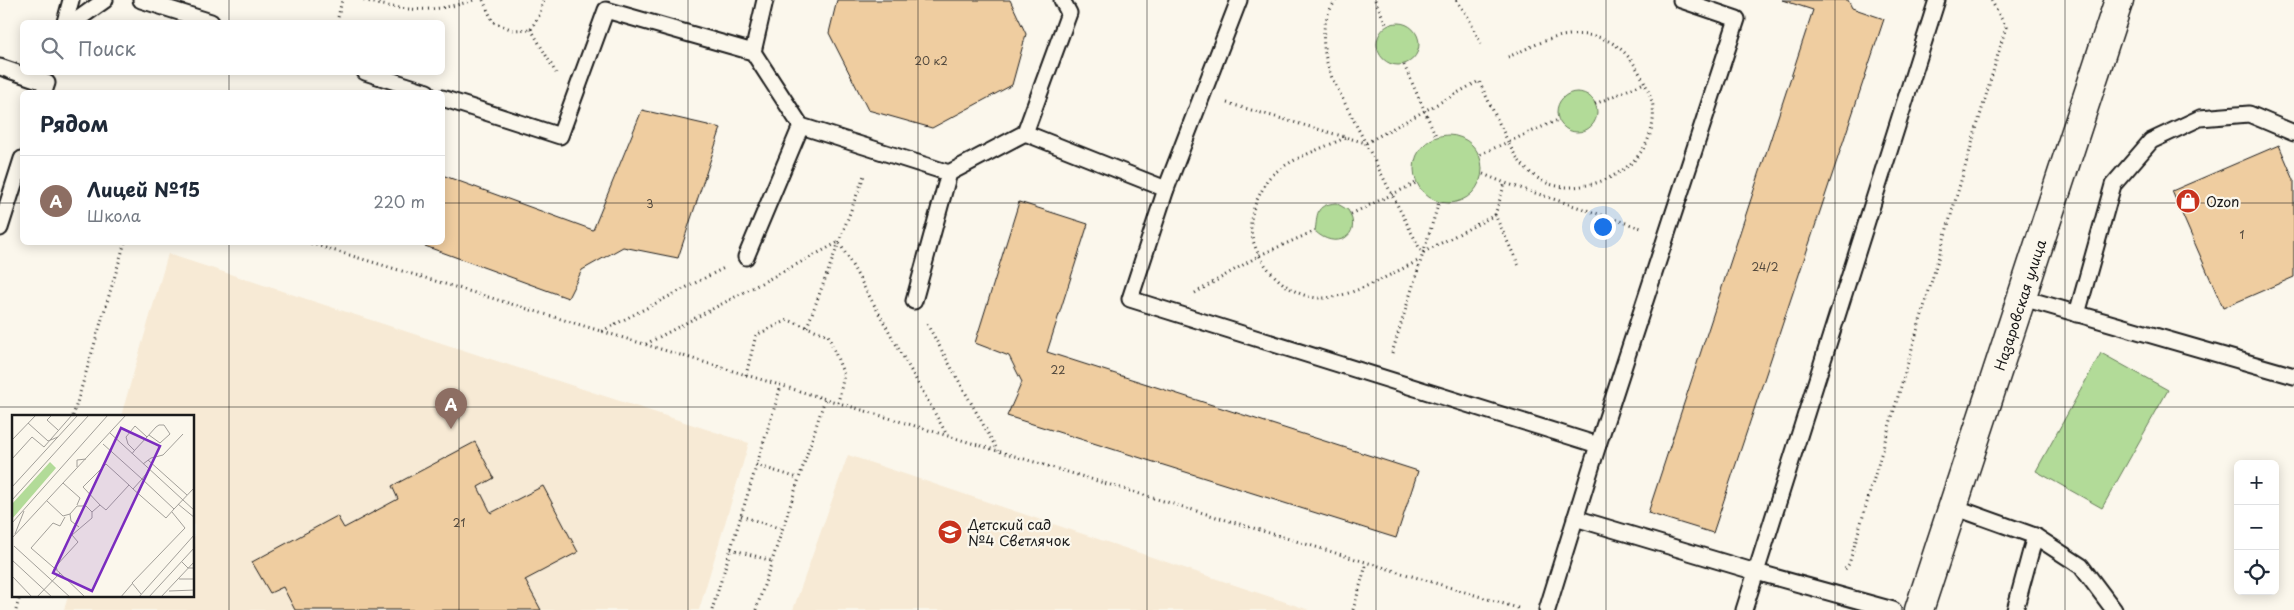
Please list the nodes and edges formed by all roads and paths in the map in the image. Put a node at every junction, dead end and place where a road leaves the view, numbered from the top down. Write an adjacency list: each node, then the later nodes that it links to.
1 (71, 0): 20 (lane)
2 (105, 0): 21 (lane)
3 (141, 0): 22 (lane)
4 (342, 0): 23 (path)
5 (365, 0): 6 (path)
6 (474, 0)
7 (483, 0): 25 (path)
8 (543, 0): 25 (path)
9 (765, 0): 27 (lane)
10 (1062, 0): 45 (lane)
11 (1239, 0): 37 (lane)
12 (1336, 0): 49 (path)
13 (1375, 0): 24 (path)
14 (1456, 0): 26 (path)
15 (1681, 0): 64 (lane)
16 (1937, 0): 100 (lane)
17 (1991, 0): 101 (path)
18 (2119, 0): 73 (street, Назаровская улица)
19 (623, 7): 27 (lane); 39 (lane)
20 (66, 20)
21 (77, 20)
22 (205, 20)
23 (337, 20)
24 (1387, 26)
25 (531, 29): 39 (path)
26 (1481, 44)
27 (753, 52): 43 (lane)
28 (1508, 57): 35 (path)
29 (1404, 65): 41 (path)
30 (0, 67): 31 (lane)
31 (20, 74)
32 (24, 75): 34 (lane)
33 (374, 75): 36 (lane)
34 (47, 83)
35 (1644, 83): 40 (path); 48 (path)
36 (421, 90)
37 (1203, 94): 47 (path); 57 (lane)
38 (445, 99): 39 (lane)
39 (572, 102)
40 (1595, 104)
41 (1425, 109): 46 (path); 48 (path); 49 (path)
42 (1558, 120): 48 (path)
43 (801, 126): 50 (lane); 70 (lane)
44 (2294, 132): 76 (lane)
45 (1025, 133): 53 (lane); 57 (lane)
46 (1436, 136)
47 (1346, 137): 49 (path); 69 (path)
48 (1508, 142): 51 (path)
49 (1366, 143): 58 (path)
50 (874, 149): 53 (lane); 65 (path)
51 (1478, 154)
52 (20, 165): 62 (lane)
53 (949, 173): 74 (lane)
54 (1483, 174): 56 (path)
55 (1416, 183): 58 (path)
56 (1504, 183): 61 (path); 64 (path)
57 (1166, 189): 75 (lane)
58 (1392, 194): 60 (path); 68 (path)
59 (1438, 202): 68 (path)
60 (1351, 214)
61 (1495, 215): 68 (path); 72 (path)
62 (0, 228)
63 (1315, 231): 69 (path)
64 (1666, 236): 88 (lane)
65 (839, 242): 77 (path); 79 (path); 87 (path)
66 (124, 245): 86 (path)
67 (316, 245): 78 (path)
68 (1422, 253): 71 (path)
69 (1260, 255): 71 (path); 75 (path)
70 (746, 257): 78 (path)
71 (1420, 260): 82 (path)
72 (1519, 266)
73 (2023, 298): 76 (lane); 92 (street, Назаровская улица)
74 (914, 301): 89 (path)
75 (1165, 310): 82 (lane)
76 (2077, 314): 81 (lane)
77 (807, 327): 80 (path); 85 (path)
78 (602, 331): 79 (path)
79 (645, 345): 80 (path)
80 (746, 375): 83 (path)
81 (2294, 376)
82 (1384, 378): 88 (lane)
83 (781, 386): 84 (path); 90 (path)
84 (825, 399): 85 (path); 91 (path)
85 (838, 403): 87 (path)
86 (73, 415)
87 (947, 436): 89 (path)
88 (1598, 444): 94 (lane)
89 (999, 452): 99 (path)
90 (756, 465): 91 (path); 93 (path)
91 (798, 478): 95 (path)
92 (1954, 506): 96 (lane); 109 (street, Назаровская улица)
93 (741, 516): 95 (path); 97 (path)
94 (1575, 518): 100 (lane); 106 (lane)
95 (782, 529): 98 (path)
96 (2035, 536): 110 (lane); 111 (lane)
97 (731, 549): 98 (path); 102 (path)
98 (772, 561): 103 (path)
99 (1367, 562): 104 (path); 105 (path)
100 (1756, 572): 101 (lane); 107 (lane)
101 (1829, 592): 108 (lane)
102 (712, 610)
103 (756, 610)
104 (1353, 610)
105 (1526, 610)
106 (1547, 610)
107 (1744, 610)
108 (1893, 610)
109 (1919, 610)
110 (2015, 610)
111 (2114, 610)

